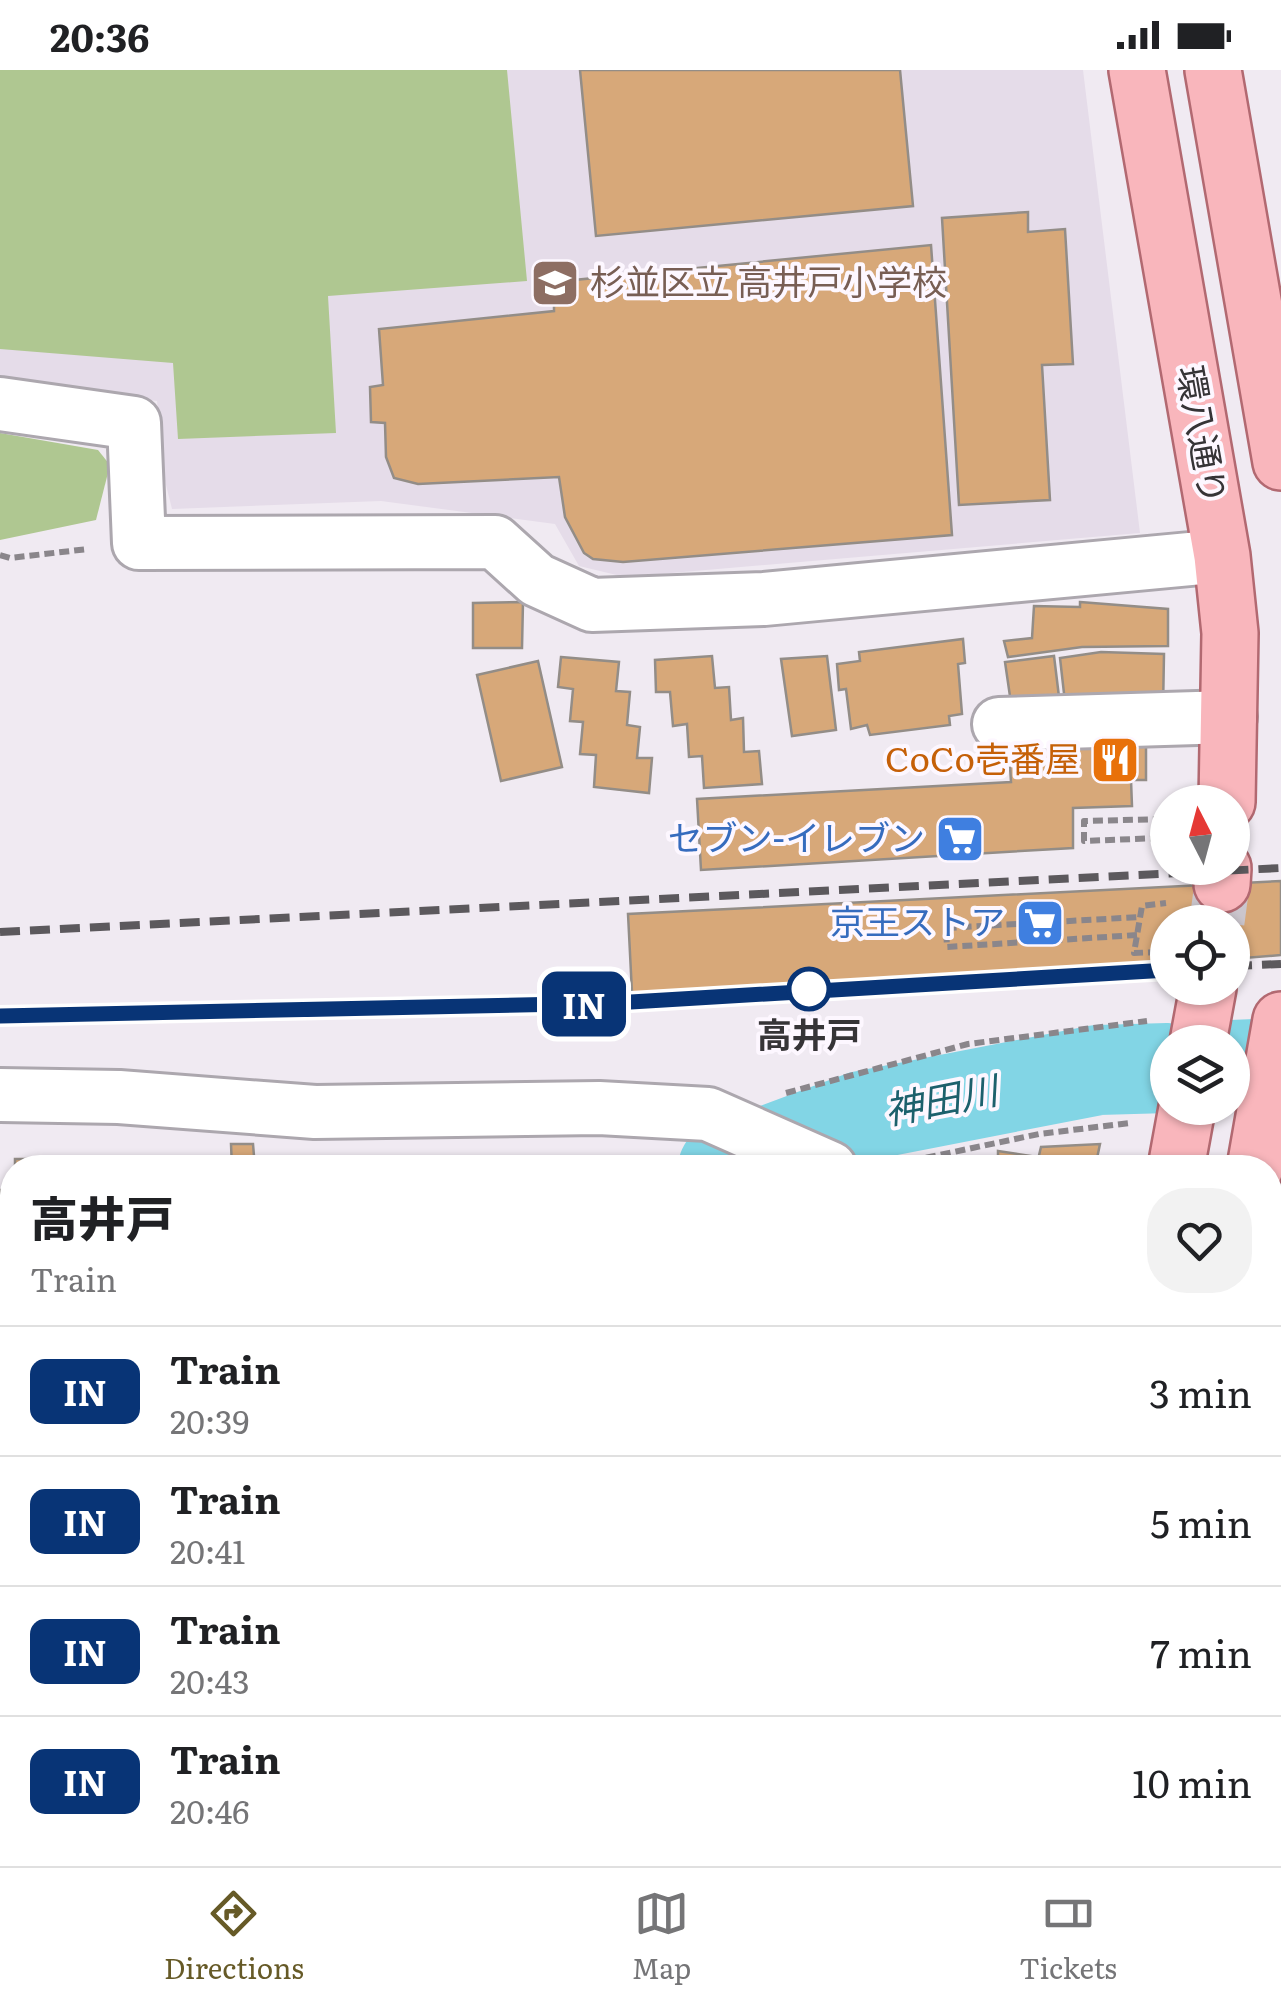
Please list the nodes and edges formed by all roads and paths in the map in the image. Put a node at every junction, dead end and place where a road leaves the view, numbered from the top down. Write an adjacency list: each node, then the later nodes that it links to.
1 (1137, 70): 7 (main road, 環八通り)
2 (1213, 70): 4 (main road)
3 (0, 404): 5 (street)
4 (1281, 462)
5 (139, 543): 6 (path); 7 (street)
6 (0, 556)
7 (1222, 556): 8 (main road, 環八通り)
8 (1230, 717): 9 (street); 10 (main road, 環八通り)
9 (999, 724)
10 (1228, 785)
11 (1150, 819): 12 (path)
12 (1150, 839)
13 (1166, 903): 14 (path)
14 (1140, 917): 15 (path); 15 (path)
15 (1137, 936): 16 (path)
16 (1150, 953)
17 (1281, 1020): 22 (main road)
18 (1147, 1021): 20 (path)
19 (0, 1096): 20 (street)
20 (723, 1119): 23 (street)
21 (1130, 1123): 24 (path)
22 (1260, 1142)
23 (803, 1155)
24 (941, 1155)

